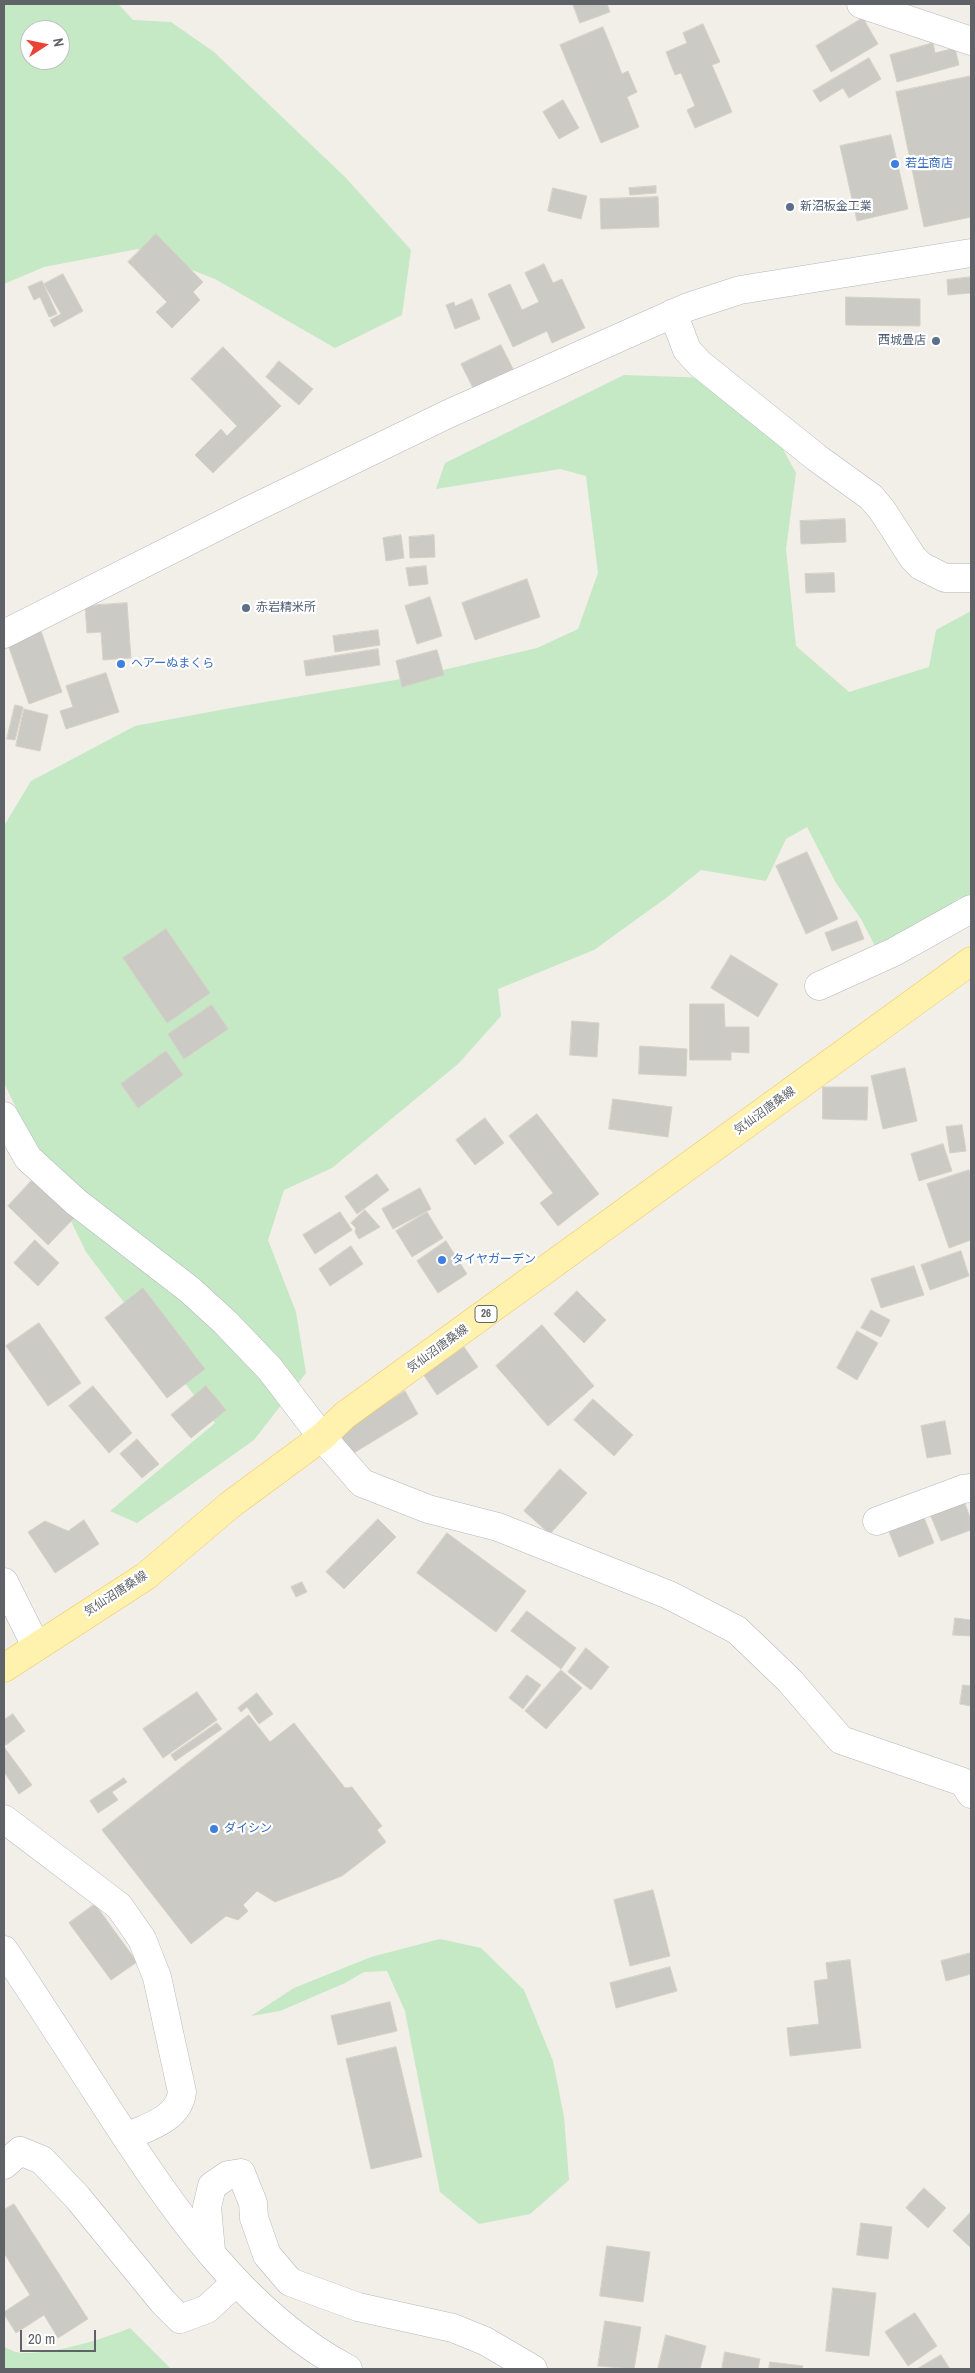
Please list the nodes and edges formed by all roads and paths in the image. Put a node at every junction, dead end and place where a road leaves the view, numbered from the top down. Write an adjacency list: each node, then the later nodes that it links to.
1 (861, 4): 2 (street)
2 (971, 41)
3 (971, 253): 4 (street)
4 (673, 313): 5 (street); 6 (street)
5 (971, 578)
6 (4, 634)
7 (971, 909): 9 (street)
8 (971, 961): 11 (main road, 気仙沼唐桑線 / 26)
9 (819, 986)
10 (4, 1116): 11 (street)
11 (322, 1436): 15 (main road, 気仙沼唐桑線 / 26); 18 (street)
12 (971, 1488): 13 (street)
13 (878, 1521)
14 (4, 1582): 15 (street)
15 (36, 1646): 16 (main road, 気仙沼唐桑線 / 26)
16 (4, 1668)
17 (971, 1762): 18 (street)
18 (940, 1774): 19 (street)
19 (971, 1794)
20 (4, 1820): 22 (street)
21 (4, 1950): 22 (street)
22 (126, 2137): 24 (street)
23 (4, 2165): 25 (street)
24 (211, 2251): 25 (street); 27 (street)
25 (236, 2282): 26 (street)
26 (348, 2369)
27 (533, 2369)

